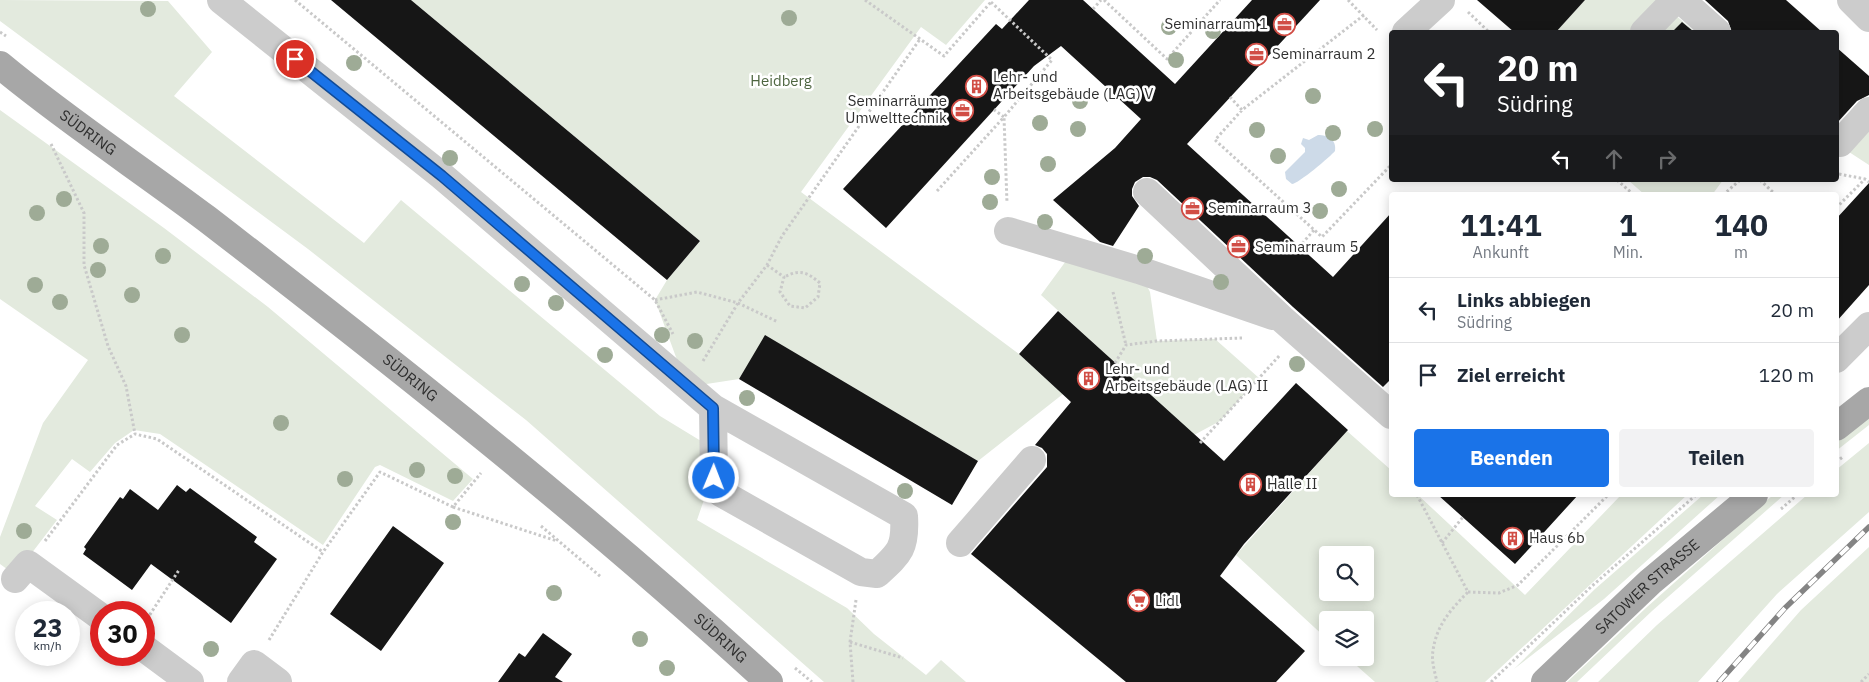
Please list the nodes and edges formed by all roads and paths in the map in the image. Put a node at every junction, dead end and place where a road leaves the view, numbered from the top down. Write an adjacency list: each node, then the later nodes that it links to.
1 (221, 0): 60 (street)
2 (295, 0): 50 (path)
3 (865, 0): 20 (path)
4 (1103, 0): 5 (path); 12 (path)
5 (1220, 0)
6 (1348, 0): 13 (path)
7 (1674, 0): 17 (street)
8 (1680, 0): 18 (street)
9 (1851, 0): 14 (street)
10 (992, 1): 20 (path); 28 (path)
11 (1451, 3): 15 (street); 16 (path)
12 (1093, 9)
13 (1364, 15): 19 (path); 26 (path)
14 (1869, 18)
15 (1399, 30)
16 (1487, 30)
17 (1646, 30)
18 (1715, 30)
19 (1389, 31)
20 (920, 39): 48 (path)
21 (0, 65): 23 (main road, SÜDRING)
22 (0, 79): 23 (main road, SÜDRING)
23 (35, 94): 96 (main road, SÜDRING)
24 (1230, 97): 26 (path)
25 (993, 109): 28 (path)
26 (1242, 110): 44 (path)
27 (1869, 111): 29 (street)
28 (1004, 117): 38 (path); 45 (path)
29 (1839, 142)
30 (56, 145): 65 (path)
31 (1389, 167): 44 (path)
32 (1839, 175): 33 (path)
33 (1865, 179): 37 (path); 43 (path)
34 (1619, 182): 40 (path)
35 (1738, 182): 41 (path)
36 (1762, 182): 42 (path)
37 (1869, 182)
38 (937, 191)
39 (1147, 192): 54 (street)
40 (1631, 192)
41 (1726, 192)
42 (1773, 192)
43 (1839, 205)
44 (1314, 230): 46 (path)
45 (1008, 231): 47 (street)
46 (1299, 247)
47 (1105, 260): 54 (street); 57 (path)
48 (766, 265): 49 (path); 51 (path)
49 (784, 277): 49 (path)
50 (655, 300): 51 (path); 55 (path)
51 (738, 303): 52 (path); 60 (path)
52 (778, 322)
53 (1869, 326): 58 (street)
54 (1291, 327): 63 (street); 66 (path)
55 (674, 337)
56 (1243, 338): 57 (path)
57 (1126, 345): 59 (path)
58 (1839, 356)
59 (1115, 362)
60 (687, 387): 62 (street)
61 (1869, 400): 64 (main road)
62 (713, 408): 84 (street); 84 (street)
63 (1389, 413)
64 (1839, 425)
65 (135, 434): 81 (path); 83 (path)
66 (1200, 443)
67 (1032, 460): 79 (street)
68 (474, 467): 69 (path)
69 (482, 473): 70 (path); 75 (path)
70 (489, 479)
71 (1418, 497): 80 (path)
72 (1606, 497): 86 (path)
73 (1694, 497): 99 (path)
74 (1752, 497): 100 (main road, SATOWER STRASSE)
75 (453, 507): 78 (path); 81 (path)
76 (1463, 517): 80 (path)
77 (538, 523): 78 (path)
78 (560, 542): 85 (path)
79 (960, 543)
80 (1442, 543): 86 (path)
81 (323, 552): 92 (path)
82 (179, 570): 87 (path)
83 (21, 572): 88 (street)
84 (861, 572): 89 (path)
85 (604, 579)
86 (1468, 592): 98 (path)
87 (155, 606)
88 (90, 611)
89 (850, 642): 91 (path); 97 (path)
90 (155, 656): 94 (street)
91 (903, 658)
92 (247, 673): 95 (street)
93 (1869, 674): 101 (path)
94 (190, 682)
95 (278, 682)
96 (769, 682)
97 (853, 682)
98 (1437, 682)
99 (1491, 682)
100 (1545, 682)
101 (1861, 682)

